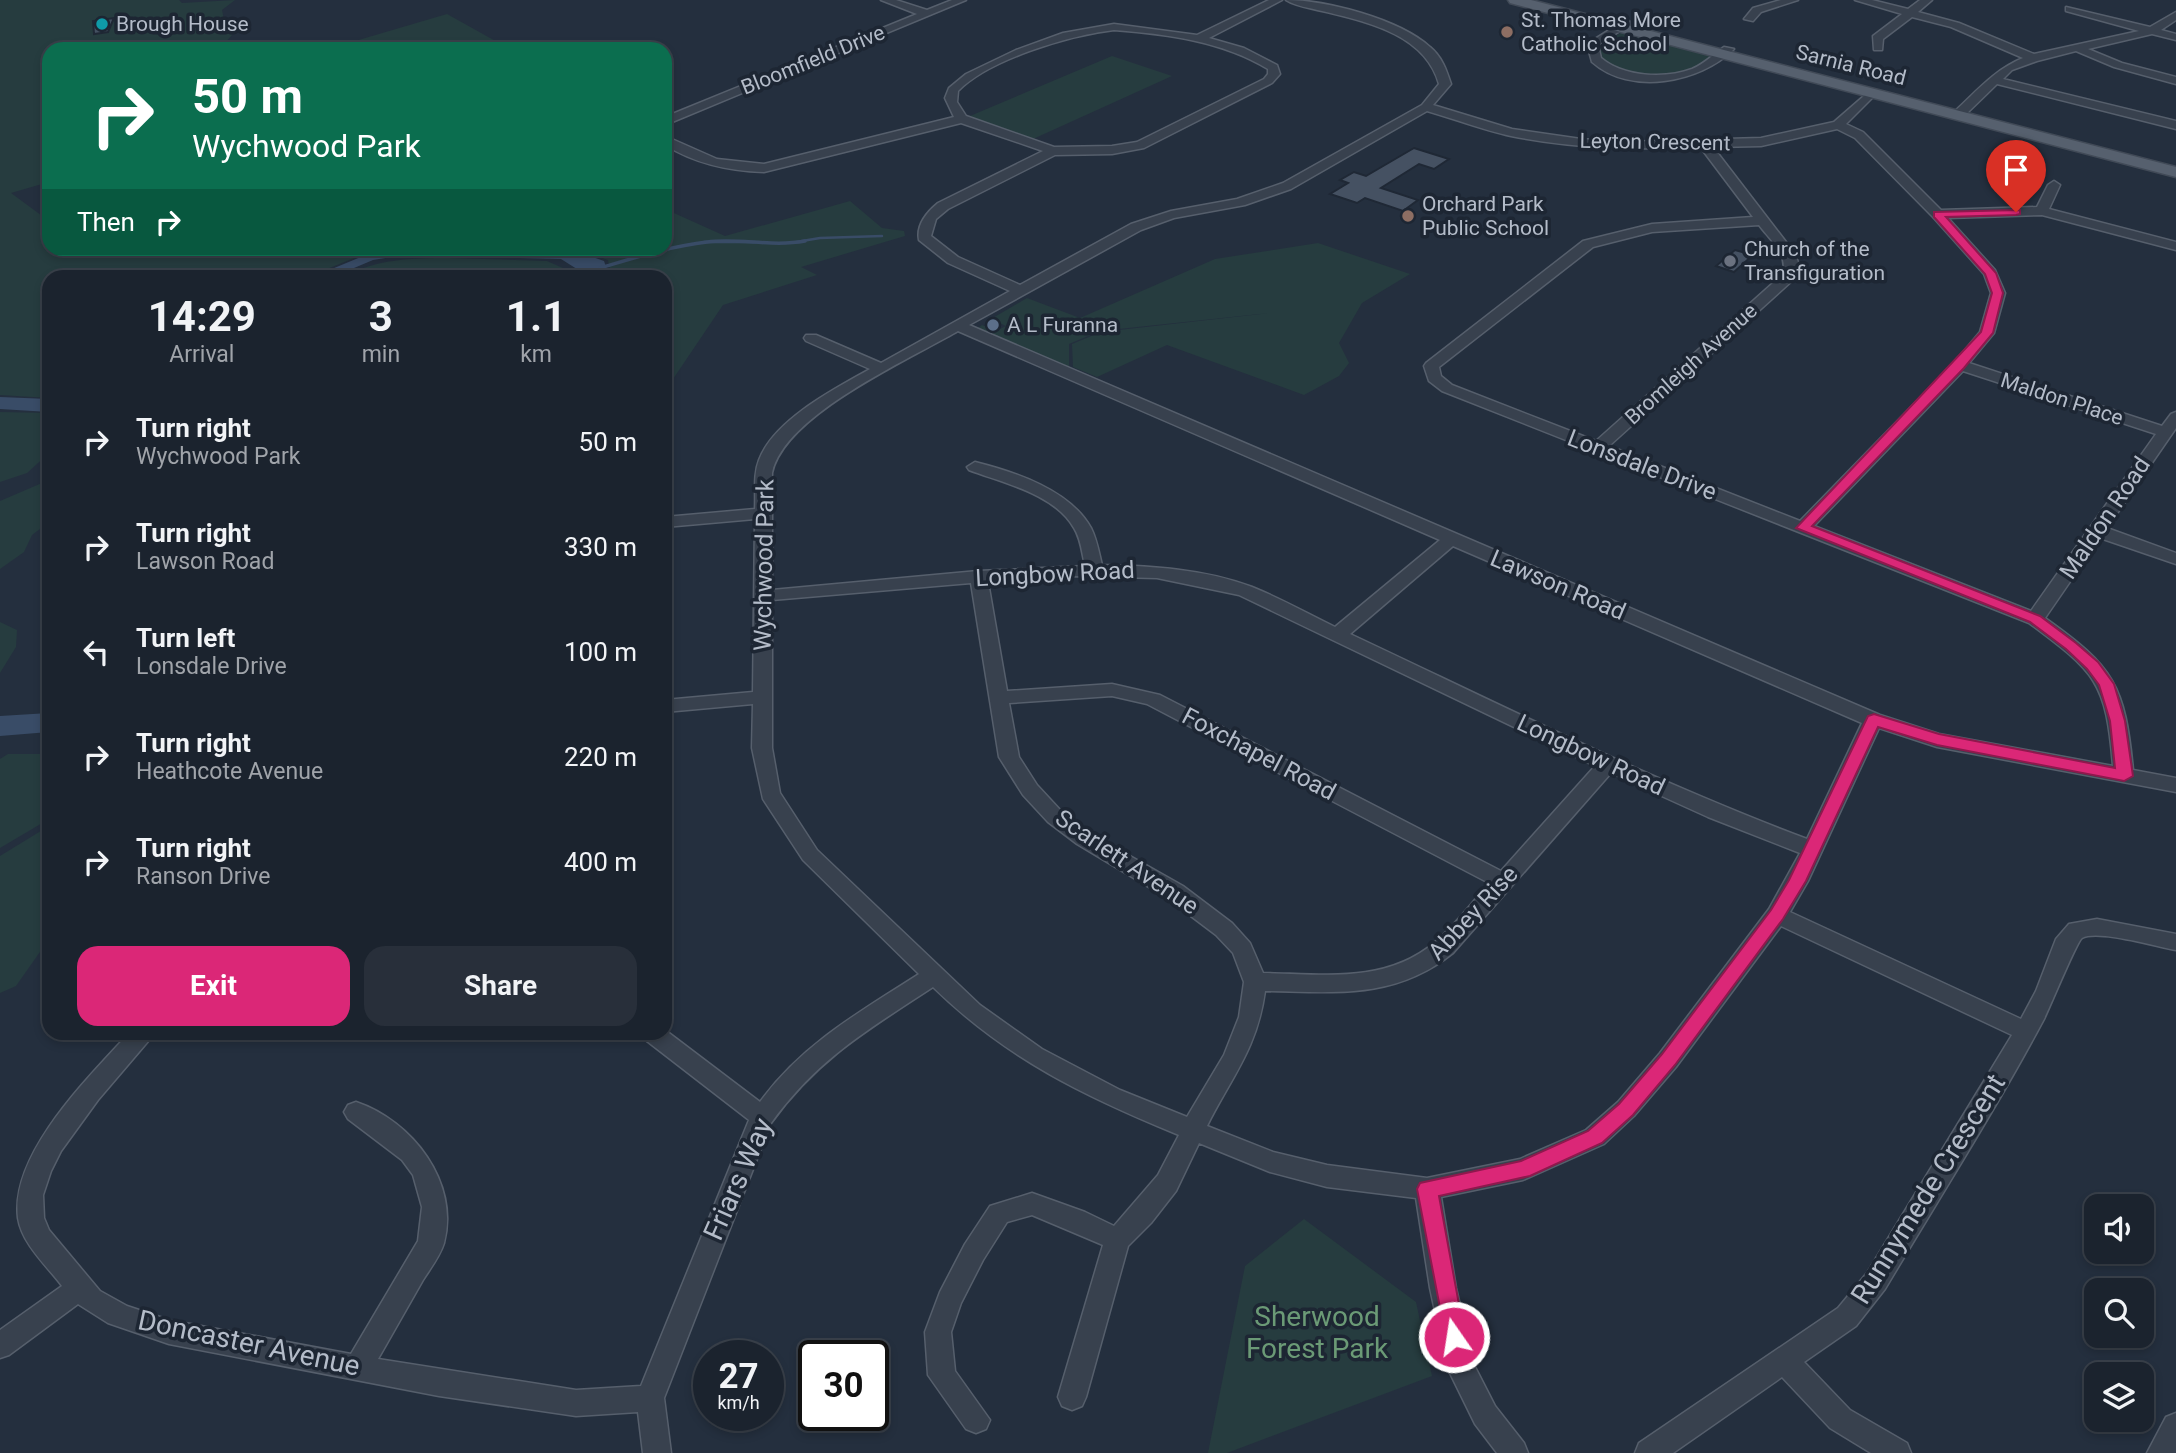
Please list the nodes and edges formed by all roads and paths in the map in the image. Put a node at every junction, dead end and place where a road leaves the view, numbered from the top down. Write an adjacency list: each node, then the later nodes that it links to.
1 (886, 0): 12 (street)
2 (961, 0): 12 (street, Bloomfield Drive)
3 (1278, 0): 18 (street)
4 (1291, 0): 26 (street)
5 (1516, 0): 15 (main road, Sarnia Road)
6 (1537, 0): 15 (main road, Sarnia Road)
7 (1793, 0): 14 (street)
8 (1860, 0): 11 (street)
9 (1927, 0): 11 (street)
10 (2070, 9): 16 (street)
11 (1910, 12): 19 (street); 22 (street)
12 (928, 13): 28 (street, Bloomfield Drive)
13 (2176, 15): 16 (street)
14 (1749, 19)
15 (1622, 25): 21 (main road, Sarnia Road); 21 (street)
16 (2151, 31): 17 (street); 20 (street)
17 (2176, 37)
18 (1198, 39): 29 (street); 34 (street)
19 (1878, 48)
20 (2077, 48): 22 (street); 24 (street)
21 (1725, 52): 25 (main road, Sarnia Road); 27 (main road, Sarnia Road)
22 (2033, 58): 23 (street)
23 (1993, 80): 27 (street); 31 (street)
24 (2176, 81)
25 (1872, 93): 27 (main road, Sarnia Road); 30 (street)
26 (1426, 107): 33 (street, Leyton Crescent); 41 (street, Wychwood Park)
27 (1959, 113): 35 (main road, Sarnia Road)
28 (672, 118)
29 (962, 119): 32 (street); 34 (street)
30 (1838, 125): 33 (street, Leyton Crescent); 38 (street)
31 (2176, 125)
32 (672, 143)
33 (1704, 144): 39 (street, Bromleigh Avenue)
34 (1053, 151): 41 (street)
35 (2176, 170)
36 (2054, 185): 37 (street)
37 (2042, 211): 38 (street); 40 (street)
38 (1938, 214): 44 (street)
39 (1761, 221): 48 (street, Bromleigh Avenue); 48 (street, Lonsdale Drive)
40 (2176, 246)
41 (1020, 290): 42 (street, Wychwood Park)
42 (958, 326): 45 (street, Wychwood Park); 54 (street, Lawson Road)
43 (811, 338): 45 (street)
44 (1960, 365): 47 (street, Maldon Place); 52 (street)
45 (881, 368): 50 (street, Wychwood Park)
46 (2176, 417): 47 (street, Maldon Road)
47 (2164, 432): 53 (street, Maldon Road)
48 (1597, 448): 52 (street, Lonsdale Drive)
49 (975, 467): 56 (street)
50 (762, 513): 51 (street); 58 (street, Wychwood Park)
51 (672, 521)
52 (1803, 528): 59 (street, Lonsdale Drive)
53 (2098, 531): 55 (street); 59 (street, Maldon Road)
54 (1451, 539): 60 (street); 64 (street, Lawson Road)
55 (2176, 559)
56 (1094, 569): 57 (street, Longbow Road); 60 (street, Longbow Road)
57 (978, 576): 58 (street, Longbow Road); 62 (street, Scarlett Avenue)
58 (762, 596): 61 (street, Wychwood Park)
59 (2035, 619): 66 (street, Lonsdale Drive)
60 (1337, 635): 65 (street, Longbow Road)
61 (762, 697): 63 (street); 72 (street, Wychwood Park)
62 (998, 698): 69 (street, Foxchapel Road); 73 (street, Scarlett Avenue)
63 (672, 705)
64 (1874, 720): 66 (street, Lawson Road); 68 (street, Wychwood Park)
65 (1608, 764): 68 (street, Longbow Road); 69 (street, Abbey Rise)
66 (2124, 776): 67 (street, Lawson Road)
67 (2176, 785)
68 (1812, 849): 70 (street, Wychwood Park)
69 (1503, 881): 73 (street, Abbey Rise)
70 (1777, 915): 74 (street); 80 (street, Wychwood Park)
71 (2176, 942): 74 (street, Runnymede Crescent)
72 (934, 975): 78 (street, Friars Way); 79 (street, Wychwood Park)
73 (1255, 982): 79 (street, Scarlett Avenue)
74 (2026, 1031): 84 (street, Runnymede Crescent)
75 (138, 1040): 82 (street, Doncaster Avenue)
76 (661, 1040): 78 (street)
77 (356, 1112): 85 (street)
78 (762, 1117): 87 (street, Friars Way)
79 (1192, 1130): 80 (street, Wychwood Park); 81 (street)
80 (1427, 1189): 91 (street)
81 (1117, 1240): 86 (street); 88 (street)
82 (81, 1287): 83 (street); 85 (street, Doncaster Avenue)
83 (0, 1346)
84 (1786, 1361): 92 (street, Runnymede Crescent); 93 (street)
85 (359, 1366): 87 (street, Doncaster Avenue)
86 (1072, 1397)
87 (650, 1398): 90 (street, Friars Way)
88 (976, 1420)
89 (2176, 1426): 94 (street)
90 (657, 1453)
91 (1514, 1453)
92 (1649, 1453)
93 (1897, 1453)
94 (2161, 1453)

